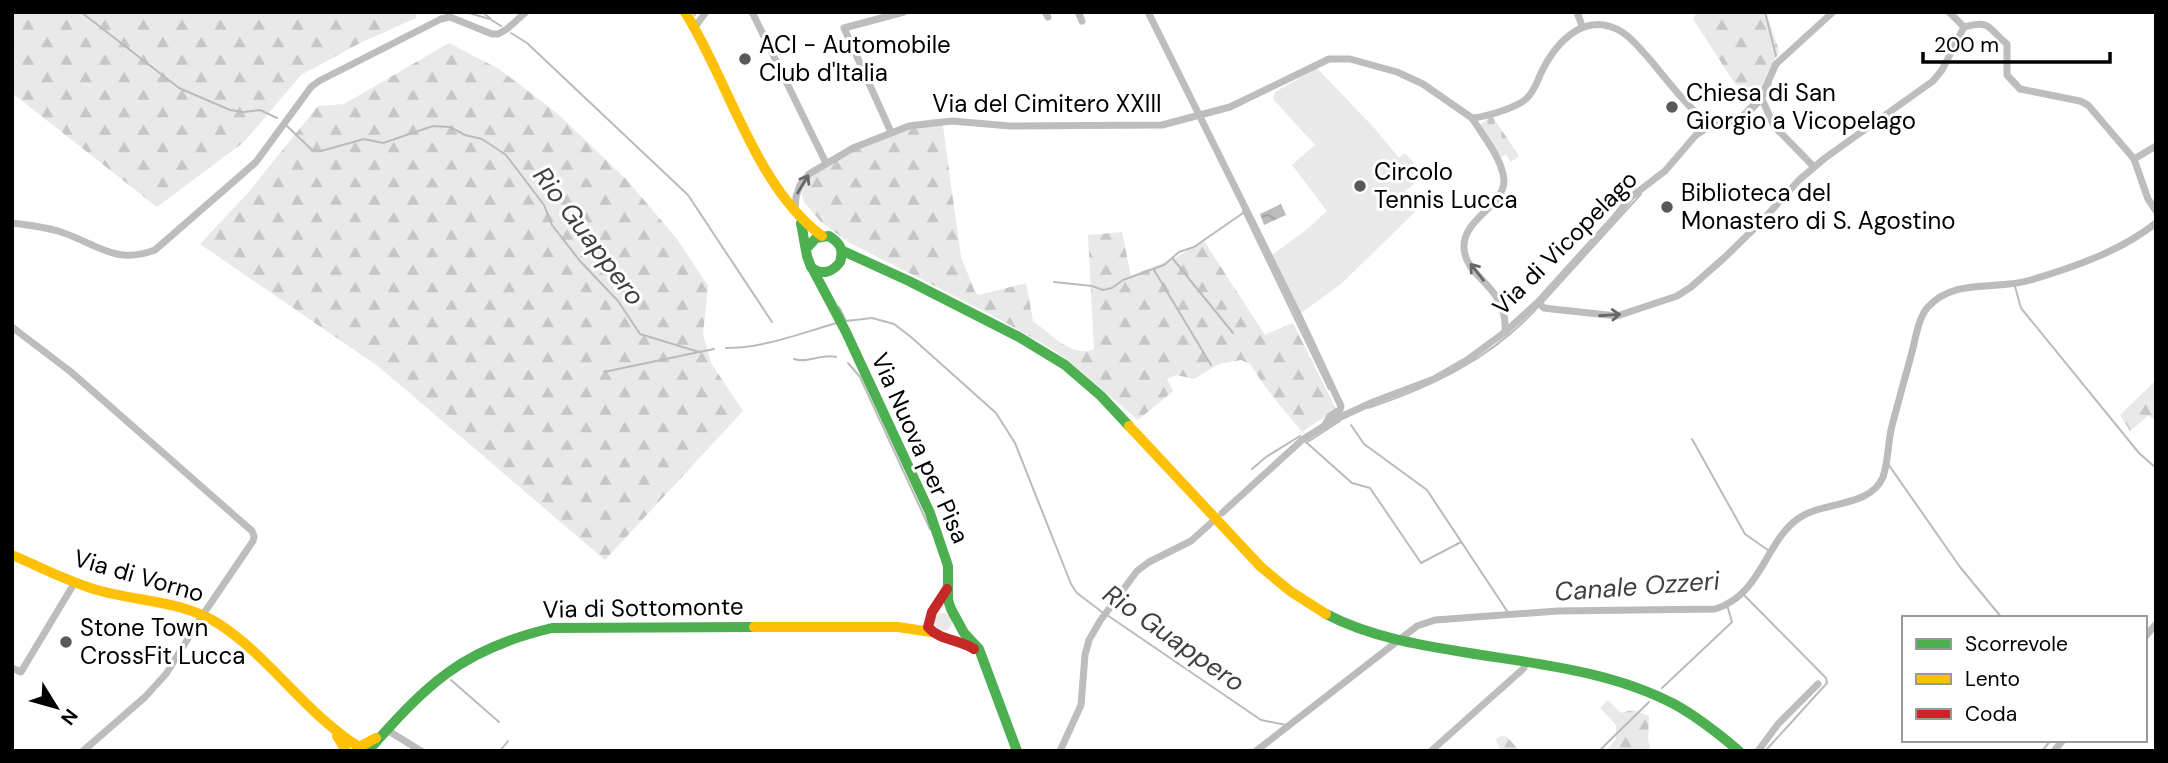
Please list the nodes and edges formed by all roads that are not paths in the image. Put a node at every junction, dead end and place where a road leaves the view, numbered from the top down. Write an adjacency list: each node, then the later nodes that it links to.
1 (526, 12): 26 (street)
2 (685, 12): 14 (main road)
3 (706, 12): 14 (street)
4 (752, 12): 22 (street)
5 (904, 12): 19 (street)
6 (1078, 12): 11 (street)
7 (1148, 12): 16 (street)
8 (1577, 12): 12 (street)
9 (1833, 12): 15 (street, Via di Vicopelago)
10 (1949, 12): 13 (street)
11 (1082, 21)
12 (1582, 26): 17 (street); 18 (street)
13 (1964, 26): 21 (street); 23 (street)
14 (695, 27): 25 (main road)
15 (1761, 97): 18 (street, Via di Vicopelago); 23 (street)
16 (1198, 116): 17 (street, Via del Cimitero XXIII); 19 (street, Via del Cimitero XXIII); 37 (street)
17 (1472, 118): 36 (street, one-way to 17)
18 (1710, 126): 34 (street, Via di Vicopelago)
19 (891, 132): 22 (street, Via del Cimitero XXIII)
20 (2156, 146): 21 (street)
21 (2134, 159): 24 (street)
22 (826, 163): 25 (street, Via del Cimitero XXIII, one-way to 22)
23 (1814, 167): 34 (street, one-way to 23)
24 (2154, 208)
25 (798, 217): 27 (main road); 28 (main road)
26 (12, 223)
27 (822, 236): 28 (main road); 29 (main road)
28 (807, 248): 31 (main road)
29 (843, 251): 30 (main road); 32 (main road)
30 (871, 264): 32 (main road); 61 (main road)
31 (812, 268): 32 (main road); 33 (main road)
32 (835, 268): 33 (main road)
33 (829, 297): 42 (main road, Via Nuova per Pisa)
34 (1540, 304): 36 (street, Via di Vicopelago)
35 (12, 327): 45 (street)
36 (1505, 332): 37 (street, Via di Vicopelago)
37 (1324, 426): 38 (street, Via di Vicopelago)
38 (1222, 513)
39 (1212, 522): 59 (street)
40 (12, 555): 41 (main road, Via di Vorno)
41 (75, 582): 45 (main road, Via di Vorno); 51 (street)
42 (948, 585): 43 (main road, Via Nuova per Pisa); 44 (main road)
43 (951, 609): 44 (main road); 46 (main road)
44 (931, 613): 47 (main road); 48 (main road)
45 (202, 616): 55 (main road, Via di Vorno); 56 (street)
46 (958, 622): 49 (main road); 50 (main road)
47 (898, 627): 48 (main road); 54 (main road, Via di Sottomonte)
48 (931, 632): 49 (main road)
49 (946, 637): 50 (main road)
50 (984, 663): 58 (main road)
51 (12, 668)
52 (1524, 668): 60 (street)
53 (1818, 684): 62 (street)
54 (384, 733): 55 (main road, Via di Sottomonte); 57 (street)
55 (357, 750)
56 (83, 751)
57 (421, 751)
58 (1017, 751)
59 (1060, 751)
60 (1431, 751)
61 (1739, 751)
62 (1758, 751)

